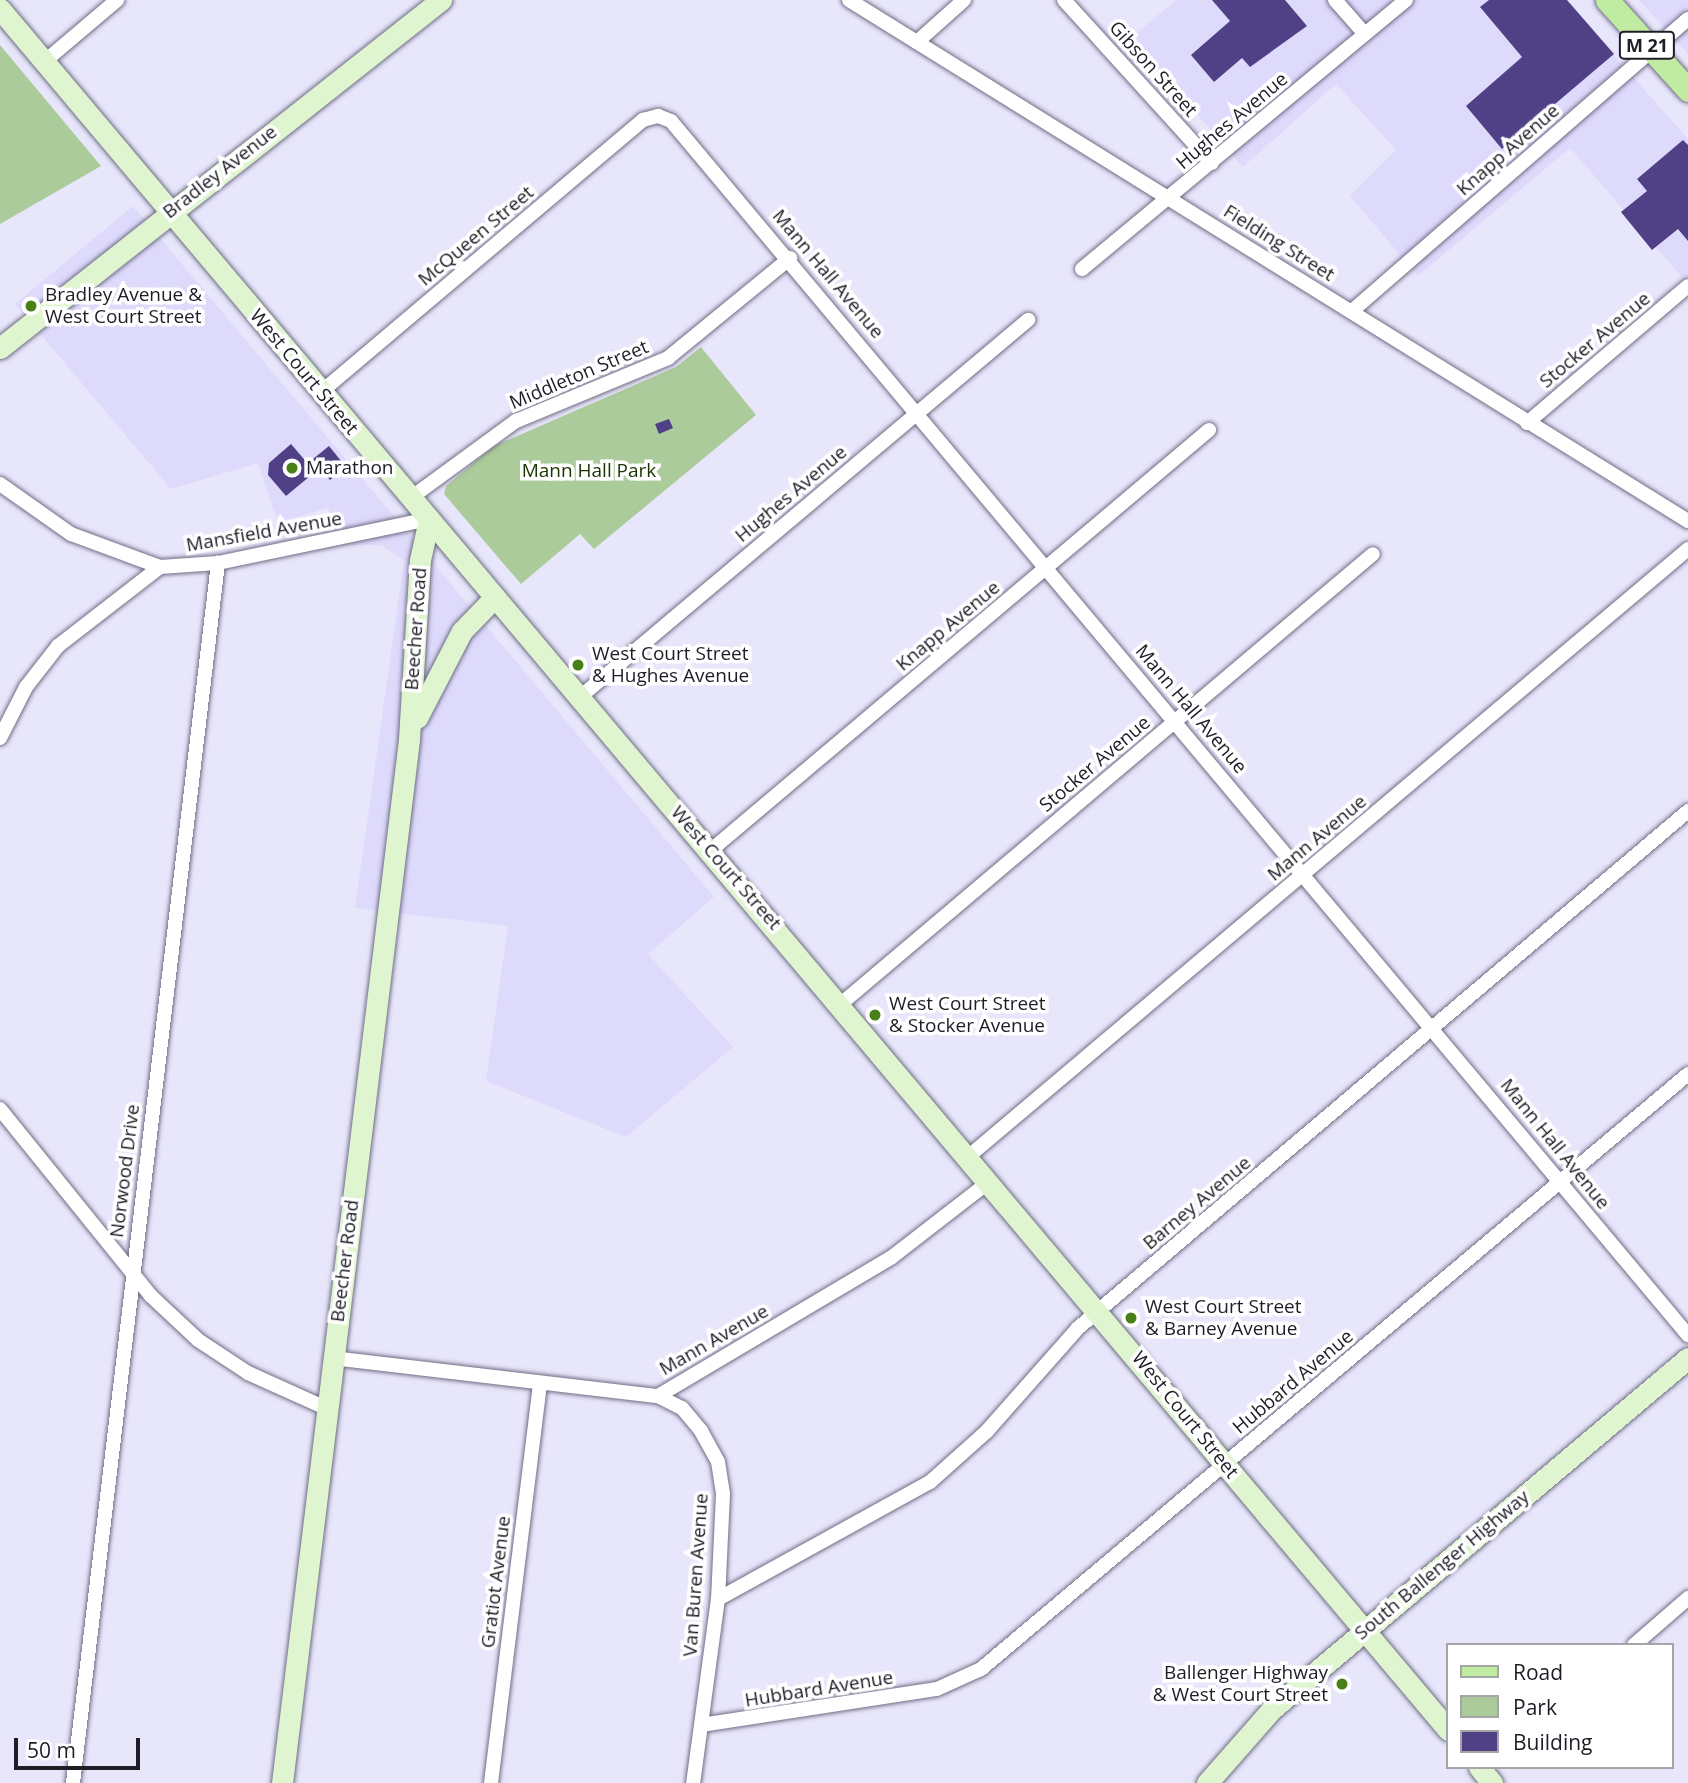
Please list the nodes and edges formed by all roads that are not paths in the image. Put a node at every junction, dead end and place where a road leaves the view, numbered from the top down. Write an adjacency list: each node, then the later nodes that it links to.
1 (117, 0): 14 (street)
2 (442, 0): 19 (street, Bradley Avenue)
3 (849, 0): 12 (street, Fielding Street)
4 (964, 0): 12 (street)
5 (1064, 0): 17 (street, Gibson Street)
6 (1335, 0): 11 (street)
7 (1406, 0): 11 (street, Hughes Avenue)
8 (1607, 0): 13 (main road, M 21)
9 (0, 9): 14 (street, West Court Street)
10 (1688, 19): 13 (street, Knapp Avenue)
11 (1365, 34): 17 (street, Hughes Avenue)
12 (917, 42): 18 (street, Fielding Street)
13 (1652, 51): 15 (main road, M 21); 23 (street, Knapp Avenue)
14 (44, 62): 19 (street, West Court Street)
15 (1688, 90)
16 (658, 116): 20 (street, Mann Hall Avenue); 26 (street, McQueen Street)
17 (1212, 163): 18 (street, Hughes Avenue)
18 (1170, 199): 21 (street, Hughes Avenue); 23 (street, Fielding Street)
19 (168, 212): 25 (street, Bradley Avenue); 26 (street, West Court Street)
20 (790, 258): 27 (street, Mann Hall Avenue); 31 (street, Middleton Street)
21 (1082, 269)
22 (1688, 286): 28 (street, Stocker Avenue)
23 (1352, 311): 28 (street, Fielding Street)
24 (1028, 320): 27 (street, Hughes Avenue)
25 (0, 348)
26 (321, 392): 31 (street, West Court Street)
27 (917, 413): 38 (street, Mann Hall Avenue); 40 (street, Hughes Avenue)
28 (1527, 422): 33 (street, Fielding Street)
29 (1209, 430): 38 (street, Knapp Avenue)
30 (0, 484): 37 (street, Mansfield Avenue)
31 (412, 497): 32 (street, West Court Street)
32 (429, 519): 36 (street, Mansfield Avenue); 39 (street, West Court Street); 43 (street, Beecher Road)
33 (1688, 521)
34 (1688, 549): 46 (street, Mann Avenue)
35 (1373, 554): 41 (street, Stocker Avenue)
36 (218, 563): 37 (street, Mansfield Avenue); 54 (street, Norwood Drive)
37 (160, 567): 42 (street)
38 (1047, 568): 41 (street, Mann Hall Avenue); 45 (street, Knapp Avenue)
39 (495, 597): 40 (street, West Court Street); 43 (street, Beecher Road)
40 (580, 698): 45 (street, West Court Street)
41 (1177, 721): 46 (street, Mann Hall Avenue); 47 (street, Stocker Avenue)
42 (1, 733)
43 (409, 739): 57 (street, Beecher Road)
44 (1688, 811): 48 (street, Barney Avenue)
45 (710, 851): 47 (street, West Court Street)
46 (1304, 873): 48 (street, Mann Hall Avenue); 51 (street, Mann Avenue)
47 (842, 1003): 51 (street, West Court Street)
48 (1433, 1026): 53 (street, Mann Hall Avenue); 55 (street, Barney Avenue)
49 (1688, 1074): 53 (street, Hubbard Avenue)
50 (0, 1109): 54 (street)
51 (969, 1156): 52 (street, West Court Street)
52 (989, 1181): 55 (street, West Court Street); 60 (street, Mann Avenue)
53 (1562, 1182): 56 (street, Mann Hall Avenue); 62 (street, Hubbard Avenue)
54 (132, 1273): 61 (street); 69 (street, Norwood Drive)
55 (1100, 1311): 62 (street, West Court Street); 64 (street, Barney Avenue)
56 (1688, 1335)
57 (333, 1358): 59 (street, Mann Avenue); 61 (street, Beecher Road)
58 (1688, 1358): 65 (street, South Ballenger Highway)
59 (540, 1386): 60 (street, Mann Avenue); 71 (street, Gratiot Avenue)
60 (658, 1396): 64 (street, Van Buren Avenue)
61 (328, 1409): 70 (street, Beecher Road)
62 (1225, 1465): 65 (street, West Court Street); 67 (street, Hubbard Avenue)
63 (1688, 1598): 66 (street)
64 (718, 1599): 67 (street, Van Buren Avenue)
65 (1364, 1632): 68 (street, West Court Street); 73 (street, South Ballenger Highway)
66 (1636, 1643)
67 (701, 1725): 72 (street, Van Buren Avenue)
68 (1446, 1728)
69 (73, 1783)
70 (282, 1783)
71 (491, 1783)
72 (693, 1783)
73 (1207, 1783)

